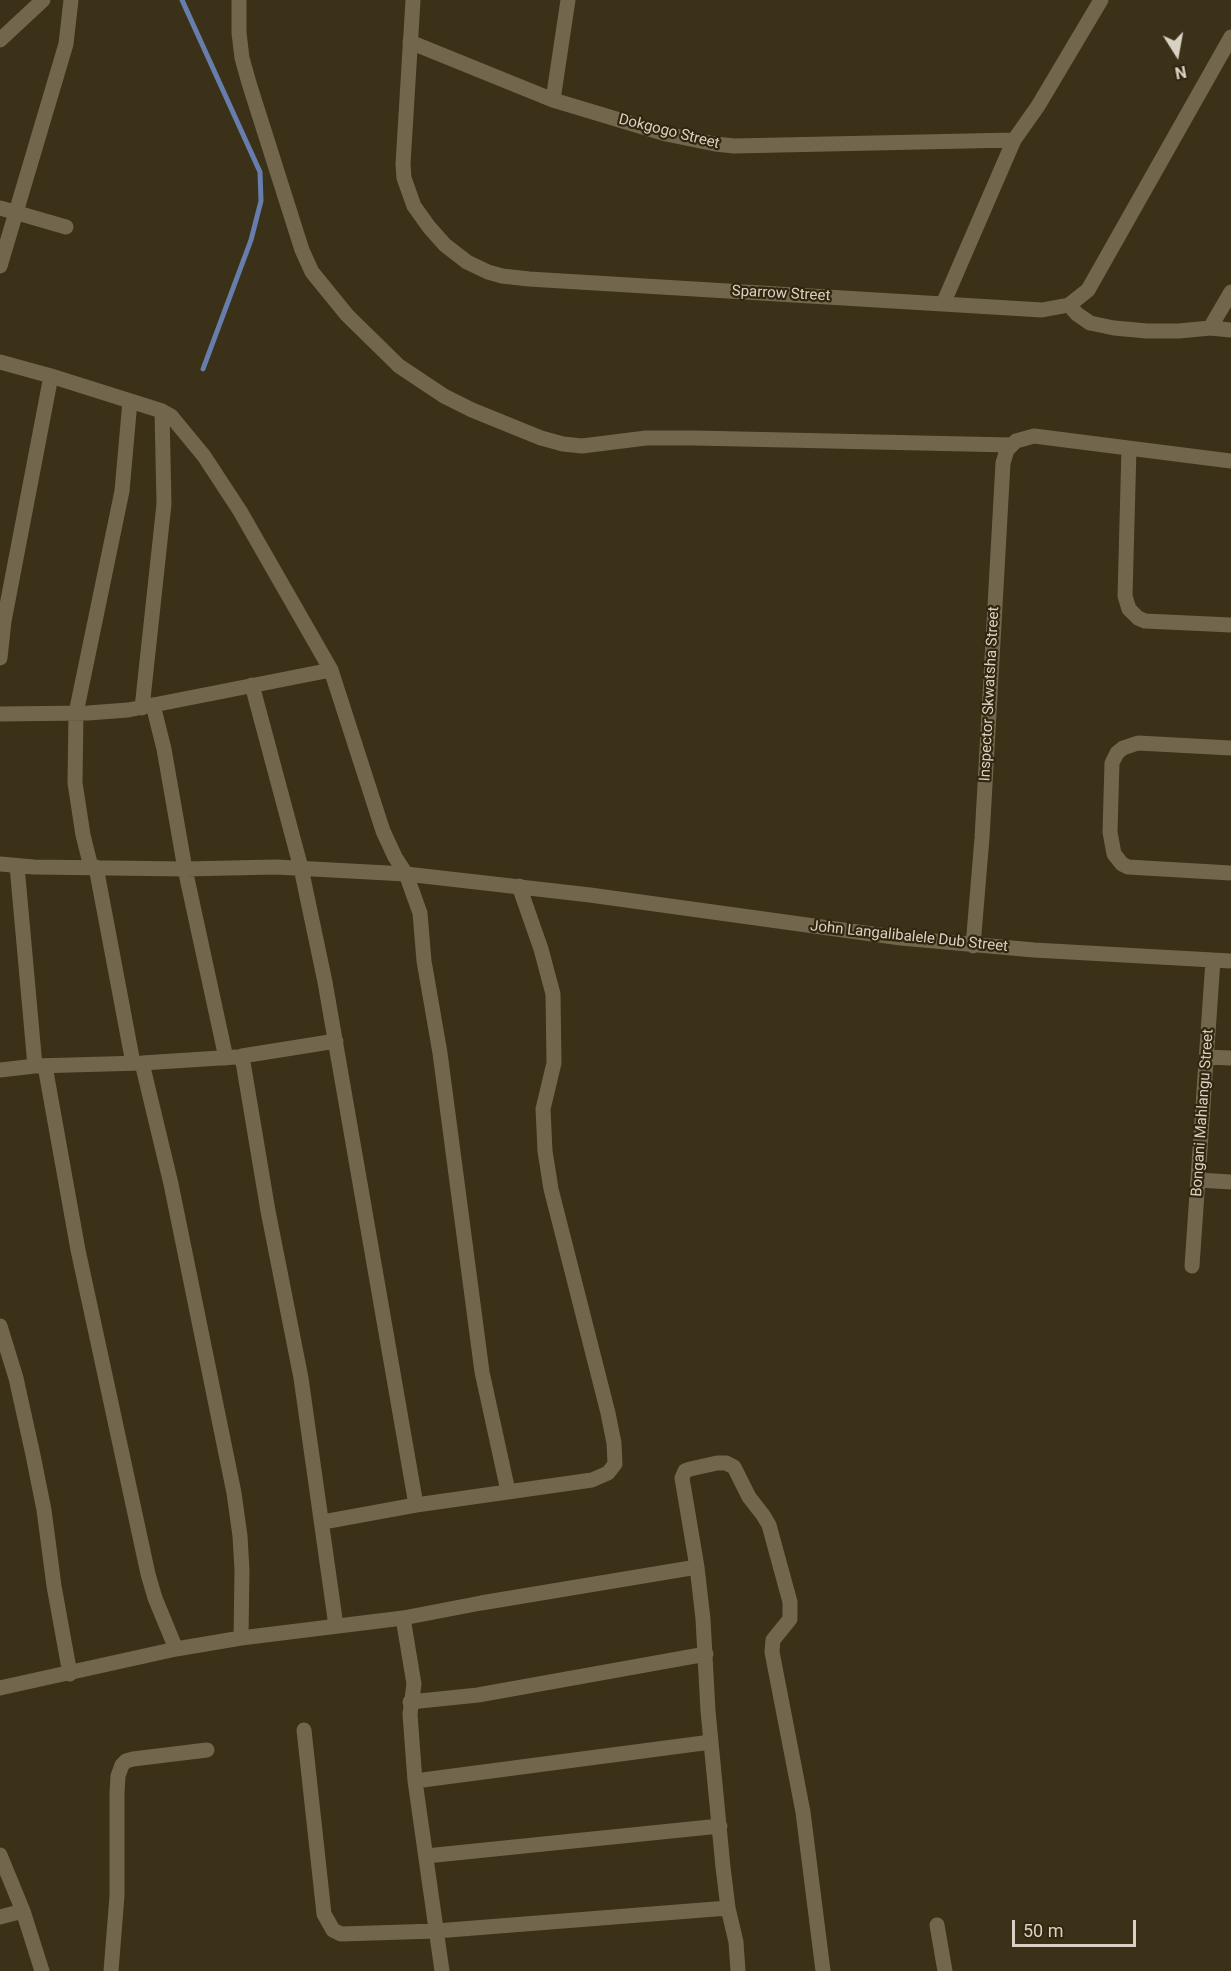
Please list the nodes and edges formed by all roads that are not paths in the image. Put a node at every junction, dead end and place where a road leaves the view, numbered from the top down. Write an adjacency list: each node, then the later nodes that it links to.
1 (43, 0): 8 (street)
2 (71, 0): 13 (street)
3 (239, 0): 25 (street)
4 (413, 0): 9 (street, Sparrow Street)
5 (568, 0): 10 (street)
6 (1101, 0): 11 (street)
7 (1231, 37): 18 (street)
8 (0, 40)
9 (410, 42): 10 (street, Dokgogo Street); 17 (street, Sparrow Street)
10 (553, 100): 11 (street, Dokgogo Street)
11 (1014, 140): 17 (street)
12 (0, 208): 13 (street)
13 (17, 214): 14 (street); 15 (street)
14 (66, 226)
15 (0, 266)
16 (1231, 292): 19 (street)
17 (942, 304): 18 (street, Sparrow Street)
18 (1069, 305): 19 (street)
19 (1210, 328): 20 (street)
20 (1231, 330)
21 (0, 362): 22 (street)
22 (51, 376): 23 (street); 29 (street)
23 (130, 401): 24 (street); 33 (street)
24 (162, 411): 30 (street); 32 (street)
25 (1011, 445): 26 (street); 44 (street, Inspector Skwatsha Street)
26 (1129, 448): 27 (street); 28 (street)
27 (1231, 461)
28 (1231, 625)
29 (0, 658)
30 (331, 670): 31 (street); 42 (street)
31 (252, 685): 32 (street); 39 (street)
32 (147, 706): 33 (street); 40 (street)
33 (76, 713): 34 (street); 38 (street)
34 (0, 714)
35 (1231, 748): 41 (street)
36 (0, 864): 37 (street, John Langalibalele Dub Street)
37 (16, 866): 38 (street, John Langalibalele Dub Street); 53 (street)
38 (93, 867): 40 (street, John Langalibalele Dub Street); 52 (street)
39 (301, 868): 40 (street, John Langalibalele Dub Street); 42 (street, John Langalibalele Dub Street); 47 (street)
40 (185, 869): 50 (street)
41 (1231, 873)
42 (406, 874): 43 (street, John Langalibalele Dub Street); 59 (street)
43 (519, 886): 44 (street, John Langalibalele Dub Street); 59 (street)
44 (973, 946): 45 (street, John Langalibalele Dub Street)
45 (1213, 960): 46 (street, John Langalibalele Dub Street); 49 (street, Bongani Mahlangu Street)
46 (1231, 961)
47 (336, 1041): 48 (street); 60 (street)
48 (242, 1056): 50 (street); 61 (street)
49 (1206, 1057): 51 (street); 55 (street, Bongani Mahlangu Street)
50 (226, 1058): 52 (street)
51 (1231, 1058)
52 (137, 1063): 53 (street); 65 (street)
53 (40, 1066): 54 (street); 66 (street)
54 (0, 1070)
55 (1198, 1180): 56 (street); 57 (street, Bongani Mahlangu Street)
56 (1231, 1182)
57 (1192, 1266)
58 (0, 1326): 68 (street)
59 (508, 1491): 60 (street)
60 (416, 1505): 61 (street)
61 (323, 1522): 64 (street)
62 (697, 1567): 63 (street); 67 (street); 87 (street)
63 (403, 1618): 64 (street); 70 (street)
64 (336, 1626): 65 (street)
65 (241, 1638): 66 (street)
66 (176, 1649): 68 (street)
67 (706, 1654): 70 (street); 72 (street)
68 (70, 1674): 69 (street)
69 (0, 1688)
70 (410, 1702): 74 (street)
71 (304, 1730): 82 (street)
72 (711, 1742): 74 (street); 75 (street)
73 (207, 1750): 84 (street)
74 (415, 1781): 77 (street)
75 (720, 1826): 77 (street); 78 (street)
76 (0, 1855): 79 (street)
77 (426, 1856): 82 (street)
78 (728, 1908): 82 (street); 86 (street)
79 (23, 1911): 80 (street); 83 (street)
80 (0, 1917)
81 (938, 1925): 88 (street)
82 (436, 1931): 85 (street)
83 (42, 1971)
84 (111, 1971)
85 (442, 1971)
86 (738, 1971)
87 (823, 1971)
88 (945, 1971)

